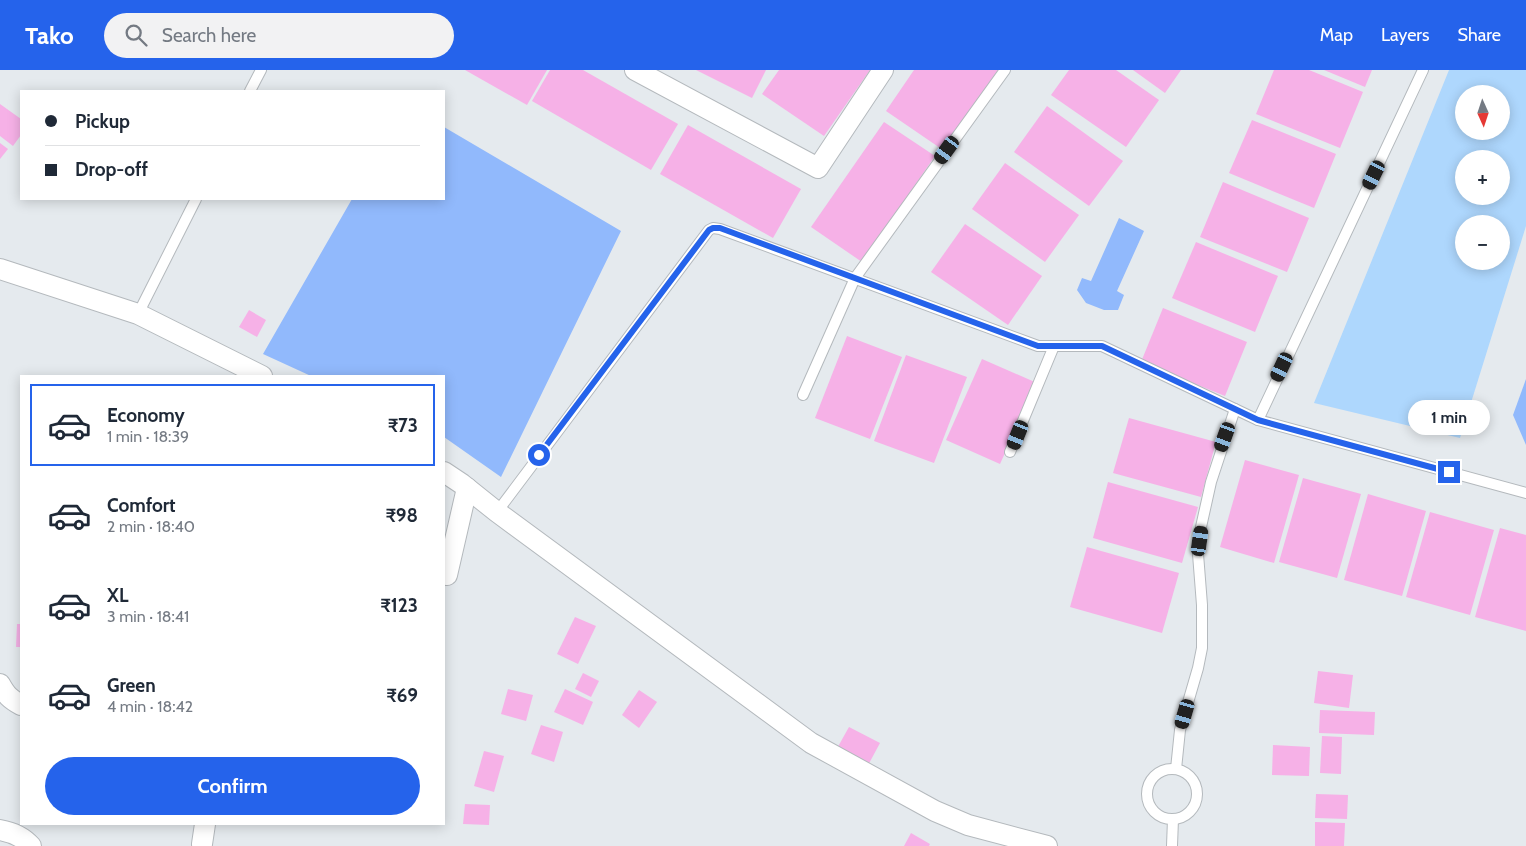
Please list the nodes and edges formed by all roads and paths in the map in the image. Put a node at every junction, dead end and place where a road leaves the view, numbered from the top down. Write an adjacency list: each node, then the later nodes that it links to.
1 (261, 70): 6 (lane)
2 (635, 70): 3 (street)
3 (883, 70)
4 (1005, 70): 9 (lane)
5 (1424, 70): 15 (lane)
6 (251, 90)
7 (195, 200): 10 (lane)
8 (0, 269): 10 (street)
9 (855, 278): 11 (lane); 13 (lane); 20 (lane)
10 (138, 314): 12 (street)
11 (1054, 346): 14 (lane); 16 (lane)
12 (260, 375)
13 (803, 395)
14 (1235, 409): 15 (lane); 24 (lane)
15 (1258, 420): 19 (lane)
16 (1010, 452)
17 (445, 473): 18 (street)
18 (467, 488): 20 (street); 21 (street)
19 (1526, 493)
20 (497, 512): 30 (street)
21 (447, 575)
22 (0, 684): 23 (street)
23 (20, 704)
24 (1176, 769): 25 (lane); 25 (lane)
25 (1172, 819): 31 (lane)
26 (205, 825): 28 (street)
27 (0, 830): 29 (street)
28 (202, 844)
29 (31, 846)
30 (1047, 846)
31 (1172, 846)

